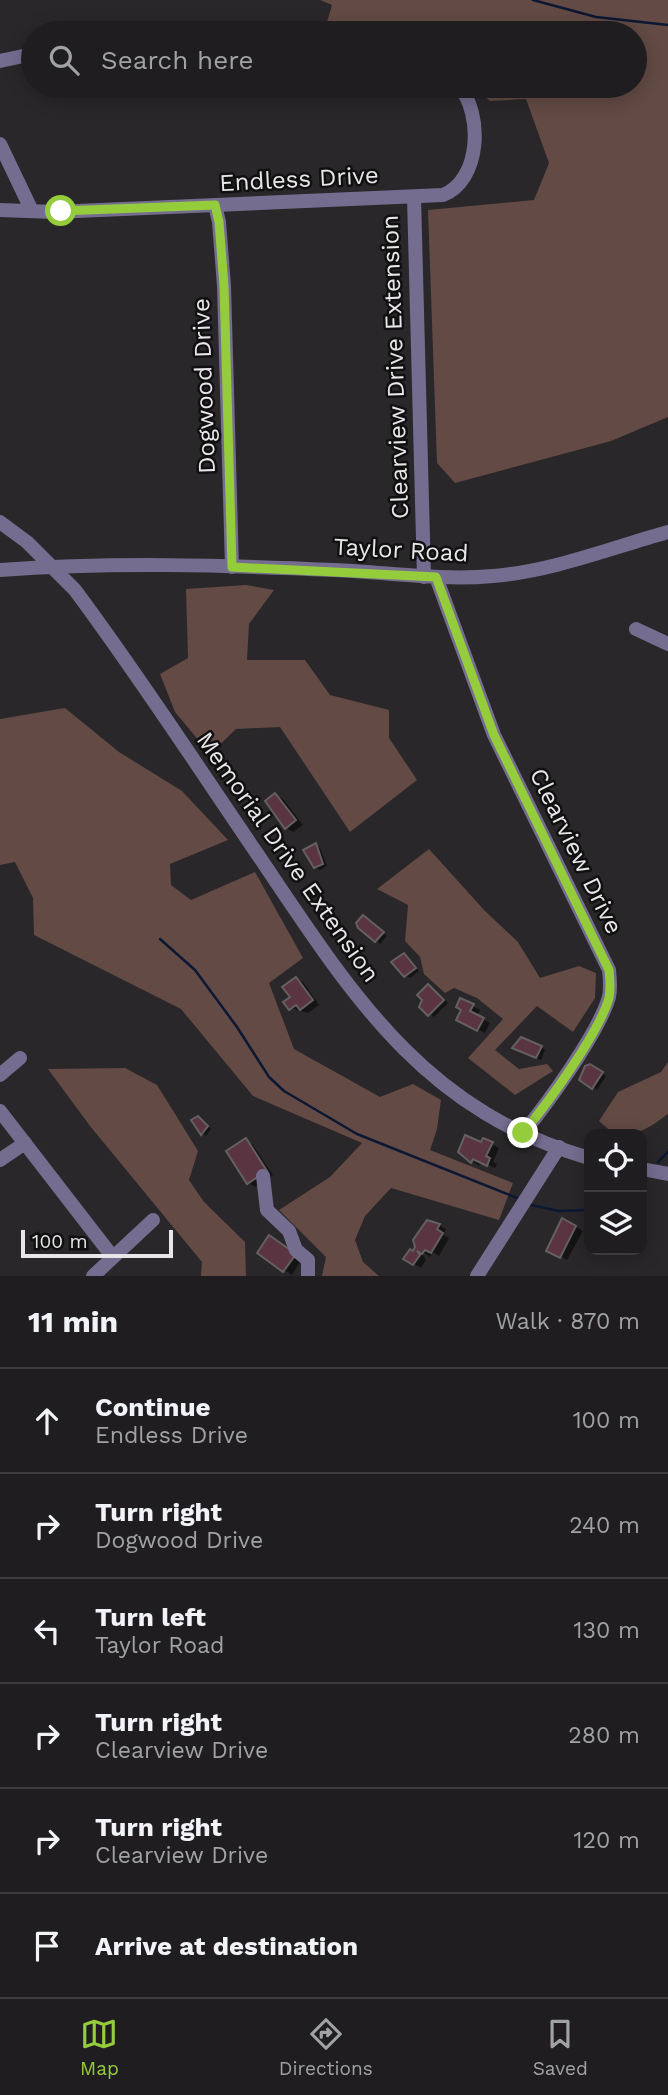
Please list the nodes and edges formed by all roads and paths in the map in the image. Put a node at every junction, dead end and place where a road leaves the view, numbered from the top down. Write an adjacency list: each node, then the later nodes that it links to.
1 (21, 57): 2 (street)
2 (0, 61)
3 (467, 98): 5 (street, Endless Drive)
4 (0, 144): 8 (street)
5 (414, 197): 6 (street, Endless Drive); 14 (street, Clearview Drive Extension)
6 (215, 205): 8 (street, Endless Drive); 11 (street, Dogwood Drive)
7 (0, 210): 8 (street, Endless Drive)
8 (32, 211)
9 (0, 522): 12 (street, Memorial Drive Extension)
10 (668, 532): 14 (street, Taylor Road)
11 (232, 567): 12 (street, Taylor Road); 14 (street, Taylor Road)
12 (54, 569): 13 (street, Taylor Road); 20 (street, Memorial Drive Extension)
13 (0, 570)
14 (430, 577): 20 (street, Clearview Drive)
15 (636, 629): 16 (street)
16 (668, 644)
17 (20, 1058): 18 (street)
18 (0, 1074)
19 (0, 1111): 21 (street)
20 (523, 1133): 22 (street, Memorial Drive Extension)
21 (25, 1143): 24 (street); 29 (street)
22 (559, 1147): 23 (street, Memorial Drive Extension); 32 (street)
23 (584, 1156)
24 (0, 1160)
25 (647, 1170): 26 (street)
26 (668, 1174)
27 (263, 1176): 31 (street)
28 (153, 1220): 29 (street)
29 (112, 1256): 30 (street)
30 (93, 1276)
31 (307, 1276)
32 (477, 1276)

